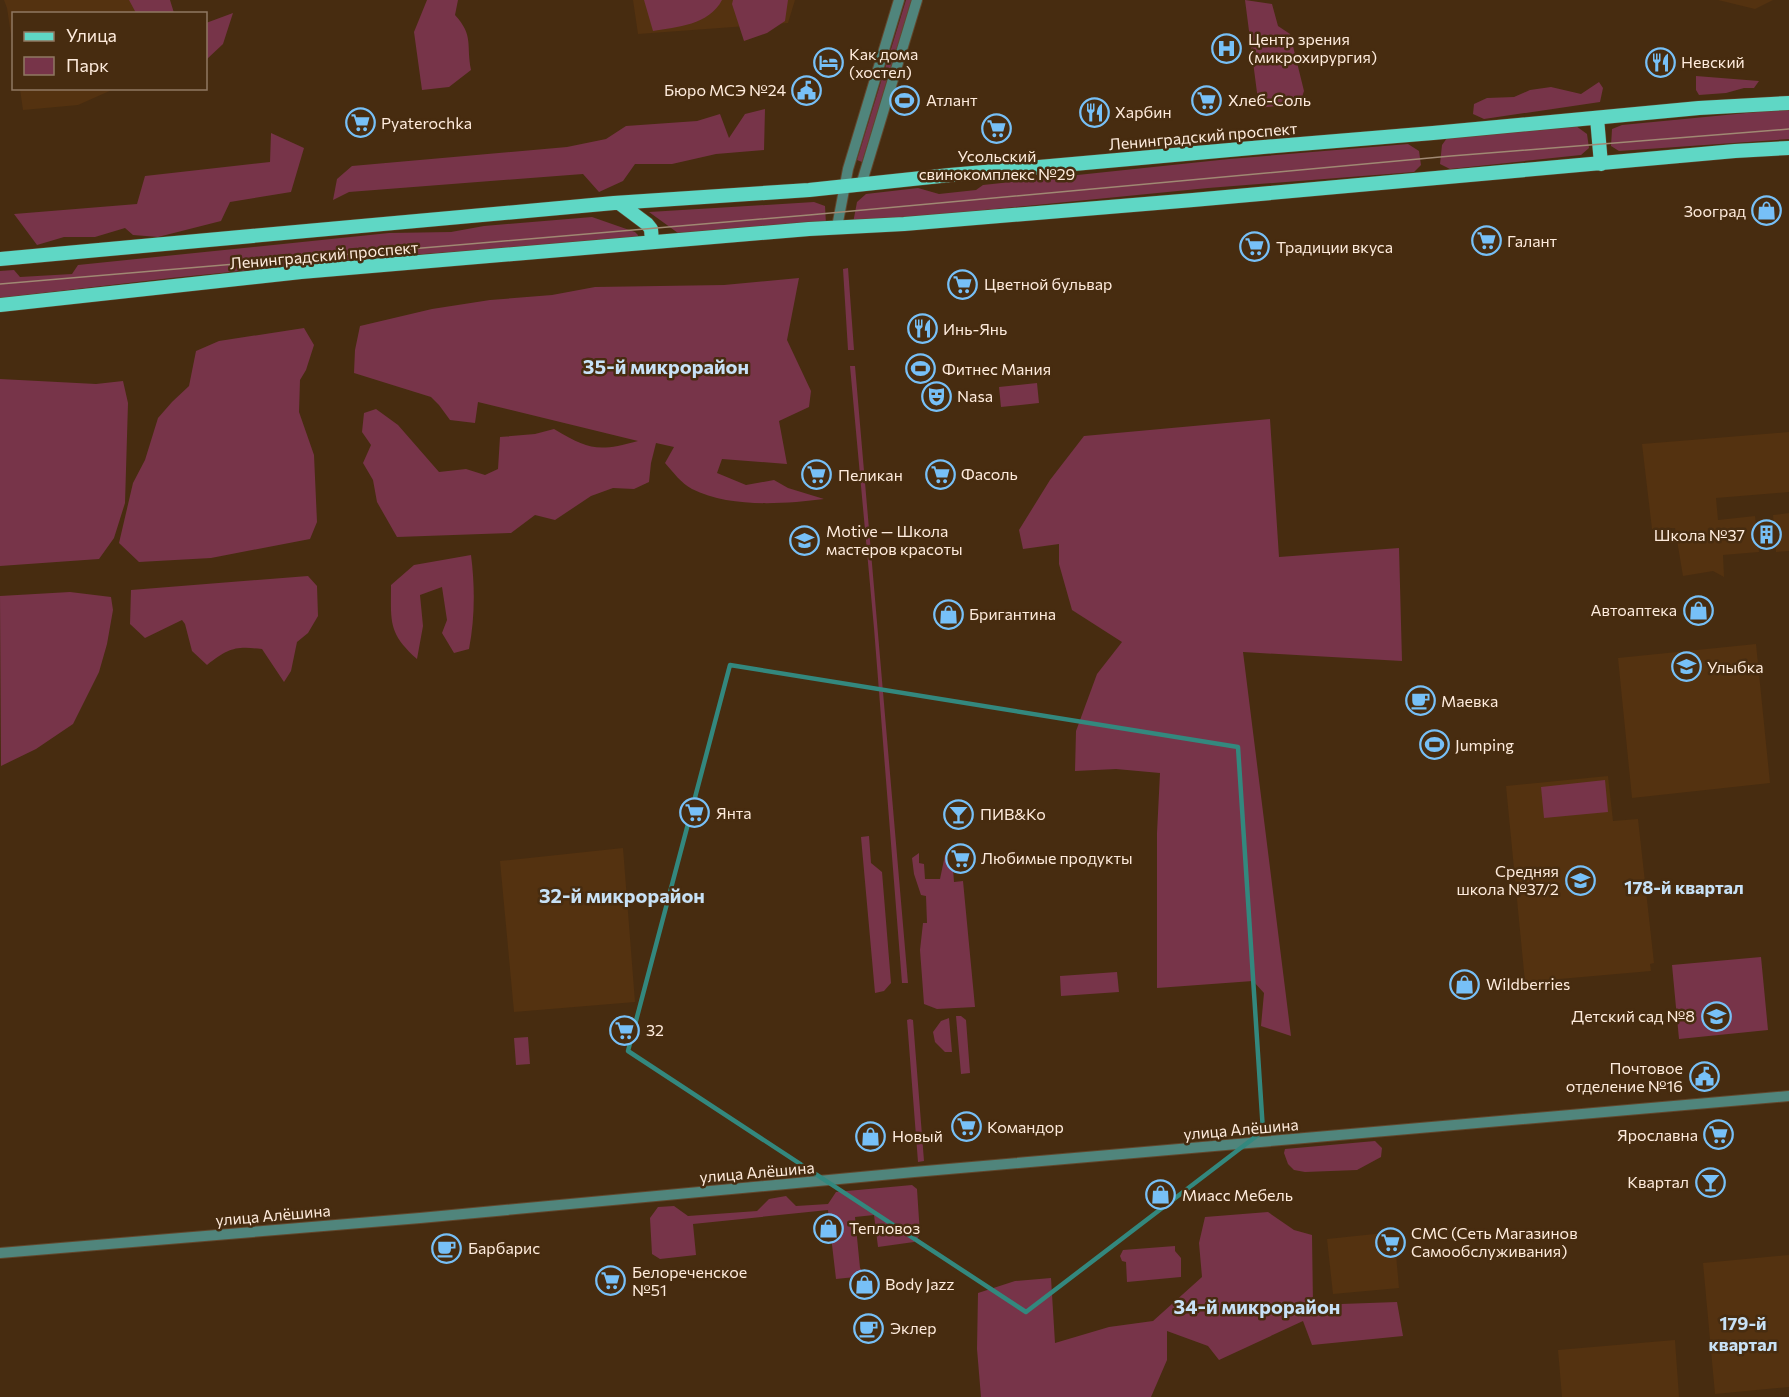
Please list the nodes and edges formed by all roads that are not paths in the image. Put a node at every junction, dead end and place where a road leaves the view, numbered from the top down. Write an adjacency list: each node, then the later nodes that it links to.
1 (899, 0): 8 (street)
2 (917, 0): 7 (street)
3 (1789, 103): 4 (main road, Ленинградский проспект)
4 (1597, 118): 6 (main road); 7 (main road, Ленинградский проспект)
5 (1789, 148): 6 (main road, Ленинградский проспект)
6 (1601, 164): 10 (main road, Ленинградский проспект)
7 (861, 185): 8 (main road, Ленинградский проспект)
8 (844, 187): 9 (main road, Ленинградский проспект); 10 (street)
9 (620, 202): 11 (main road); 12 (main road, Ленинградский проспект)
10 (837, 227): 11 (main road, Ленинградский проспект)
11 (652, 242): 13 (main road, Ленинградский проспект)
12 (0, 259)
13 (0, 305)
14 (1789, 1096): 15 (street, улица Алёшина)
15 (0, 1253)

